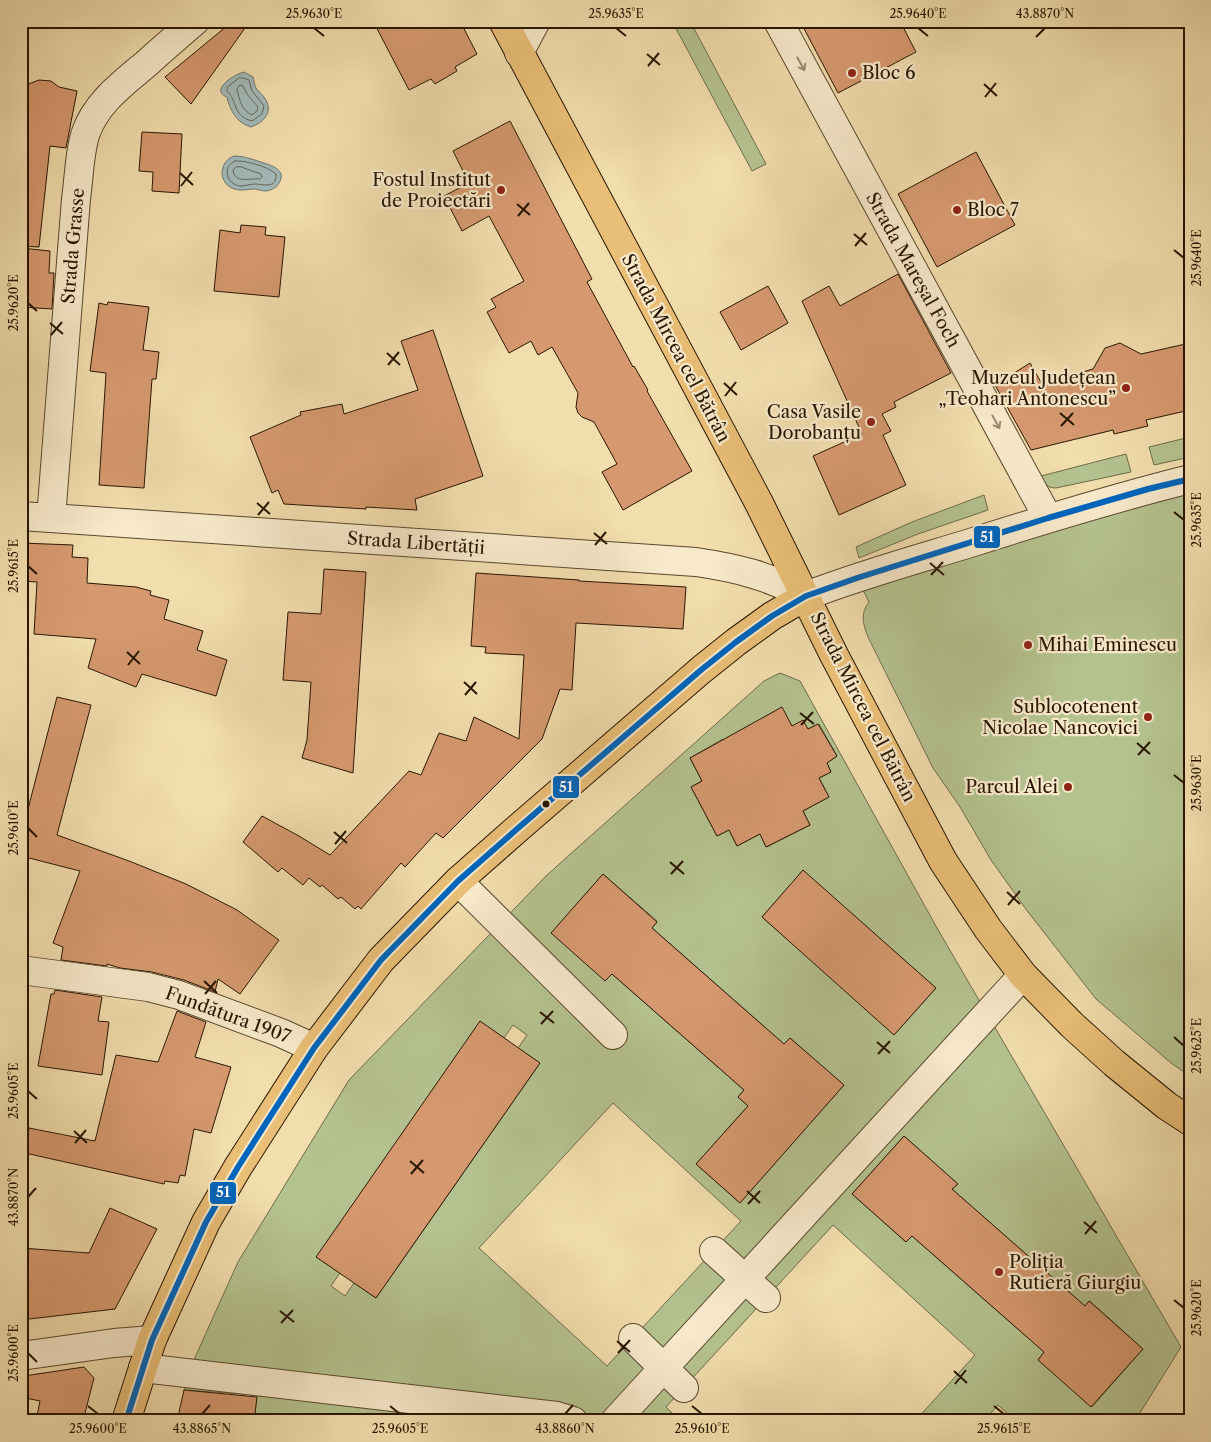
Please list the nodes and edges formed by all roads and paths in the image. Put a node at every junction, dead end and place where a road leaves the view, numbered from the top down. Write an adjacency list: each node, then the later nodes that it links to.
1 (195, 21): 8 (street, Strada Grasse)
2 (502, 21): 5 (main road, Strada Mircea cel Bătrân)
3 (536, 21): 5 (street)
4 (778, 21): 9 (street, Strada Mareșal Foch, one-way to 9)
5 (519, 53): 10 (main road, Strada Mircea cel Bătrân)
6 (1190, 479): 9 (street)
7 (21, 516): 8 (street, Strada Libertății)
8 (51, 518): 10 (street, Strada Libertății)
9 (1048, 518): 10 (street)
10 (806, 596): 11 (main road); 13 (main road, Strada Mircea cel Bătrân)
11 (458, 881): 14 (street); 15 (main road)
12 (21, 970): 15 (street, Fundătura 1907)
13 (1022, 975): 16 (main road, Strada Mircea cel Bătrân); 18 (street)
14 (613, 1035)
15 (314, 1048): 21 (main road)
16 (1190, 1121)
17 (714, 1251): 18 (street)
18 (744, 1279): 19 (street); 24 (street)
19 (766, 1298)
20 (633, 1338): 24 (street)
21 (152, 1340): 22 (street); 23 (main road)
22 (21, 1356)
23 (144, 1368): 26 (street); 27 (main road)
24 (664, 1368): 25 (street); 29 (street)
25 (684, 1388)
26 (412, 1410): 28 (street)
27 (128, 1420)
28 (573, 1421)
29 (615, 1421)

